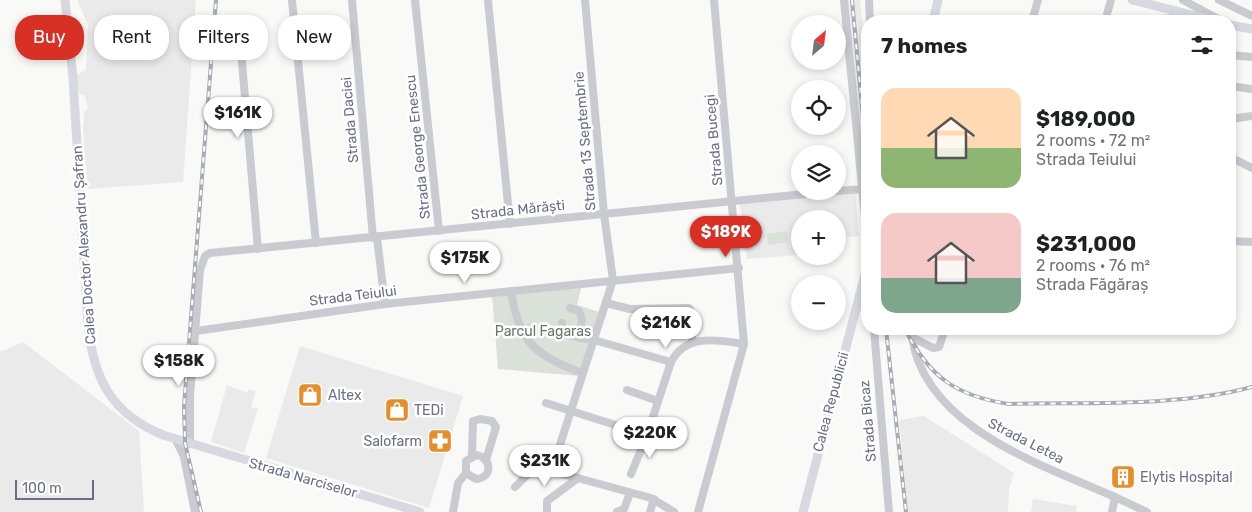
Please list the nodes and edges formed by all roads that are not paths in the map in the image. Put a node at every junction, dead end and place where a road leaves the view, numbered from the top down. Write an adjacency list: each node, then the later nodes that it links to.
1 (65, 0): 73 (main road, Calea Doctor Alexandru Șafran)
2 (292, 0): 46 (street)
3 (352, 0): 43 (street, Strada Daciei)
4 (415, 0): 42 (street, Strada George Enescu)
5 (488, 0): 41 (street)
6 (585, 0): 40 (street, Strada 13 Septembrie)
7 (714, 0): 39 (street, Strada Bucegi)
8 (844, 0): 35 (street)
9 (869, 0): 17 (street)
10 (938, 0): 18 (main road)
11 (1038, 0): 19 (street)
12 (1111, 0): 20 (street)
13 (1184, 0): 22 (street)
14 (1219, 0): 23 (street)
15 (1135, 1): 16 (main road)
16 (1156, 3): 21 (main road)
17 (870, 15)
18 (934, 15)
19 (1034, 15)
20 (1107, 15)
21 (1192, 15)
22 (1211, 15)
23 (1252, 16)
24 (1236, 26): 25 (main road)
25 (1252, 29)
26 (1236, 56): 27 (street)
27 (1252, 58)
28 (242, 60): 47 (street)
29 (1236, 87): 30 (street)
30 (1252, 89)
31 (1252, 116): 32 (street)
32 (1236, 118)
33 (1236, 160): 34 (street)
34 (1252, 168)
35 (861, 178)
36 (861, 188): 37 (street, Strada Mărăști)
37 (846, 190)
38 (791, 196): 39 (street, Strada Mărăști)
39 (732, 202): 40 (street, Strada Mărăști); 48 (street, Strada Bucegi)
40 (604, 214): 41 (street, Strada Mărăști); 49 (street, Strada 13 Septembrie)
41 (510, 224): 42 (street, Strada Mărăști)
42 (439, 231): 43 (street, Strada Mărăști)
43 (375, 238): 46 (street, Strada Mărăști); 53 (street, Strada Daciei)
44 (1236, 241): 45 (street)
45 (1252, 242)
46 (316, 243): 47 (street, Strada Mărăști)
47 (258, 249): 56 (street, Strada Mărăști)
48 (739, 268): 49 (street, Strada Teiului); 65 (street, Strada Bucegi)
49 (613, 280): 51 (street, Strada Teiului); 52 (street)
50 (861, 289): 92 (main road, Calea Republicii)
51 (511, 291): 53 (street, Strada Teiului); 57 (street)
52 (606, 303): 63 (street); 64 (street)
53 (385, 304): 56 (street, Strada Teiului)
54 (570, 308): 62 (street)
55 (562, 323): 58 (street)
56 (196, 331): 73 (street)
57 (522, 332): 58 (street); 67 (street)
58 (560, 334): 62 (street)
59 (874, 335): 93 (street, Strada Bicaz)
60 (943, 335): 61 (street)
61 (912, 337): 82 (street, Strada Letea)
62 (579, 338): 63 (street)
63 (594, 340): 66 (street); 67 (street)
64 (692, 342): 65 (street); 66 (street)
65 (744, 344): 91 (street, Strada Bucegi)
66 (671, 362): 69 (street)
67 (583, 373): 71 (street)
68 (626, 390): 69 (street)
69 (658, 401): 72 (street)
70 (546, 402): 71 (street)
71 (571, 411): 72 (street); 74 (street)
72 (648, 435): 78 (street)
73 (184, 442): 84 (street); 85 (main road, Strada Narciselor)
74 (557, 454)
75 (472, 456): 76 (street); 76 (street); 77 (street)
76 (486, 460): 77 (street)
77 (466, 473): 86 (street)
78 (631, 474)
79 (578, 478): 80 (street); 81 (street); 87 (street)
80 (516, 487)
81 (630, 493): 83 (street); 88 (street)
82 (1115, 497): 94 (street); 95 (street, Strada Letea)
83 (654, 500): 89 (street); 90 (street)
84 (195, 512)
85 (420, 512)
86 (453, 512)
87 (547, 512)
88 (617, 512)
89 (650, 512)
90 (674, 512)
91 (698, 512)
92 (802, 512)
93 (888, 512)
94 (1112, 512)
95 (1147, 512)

